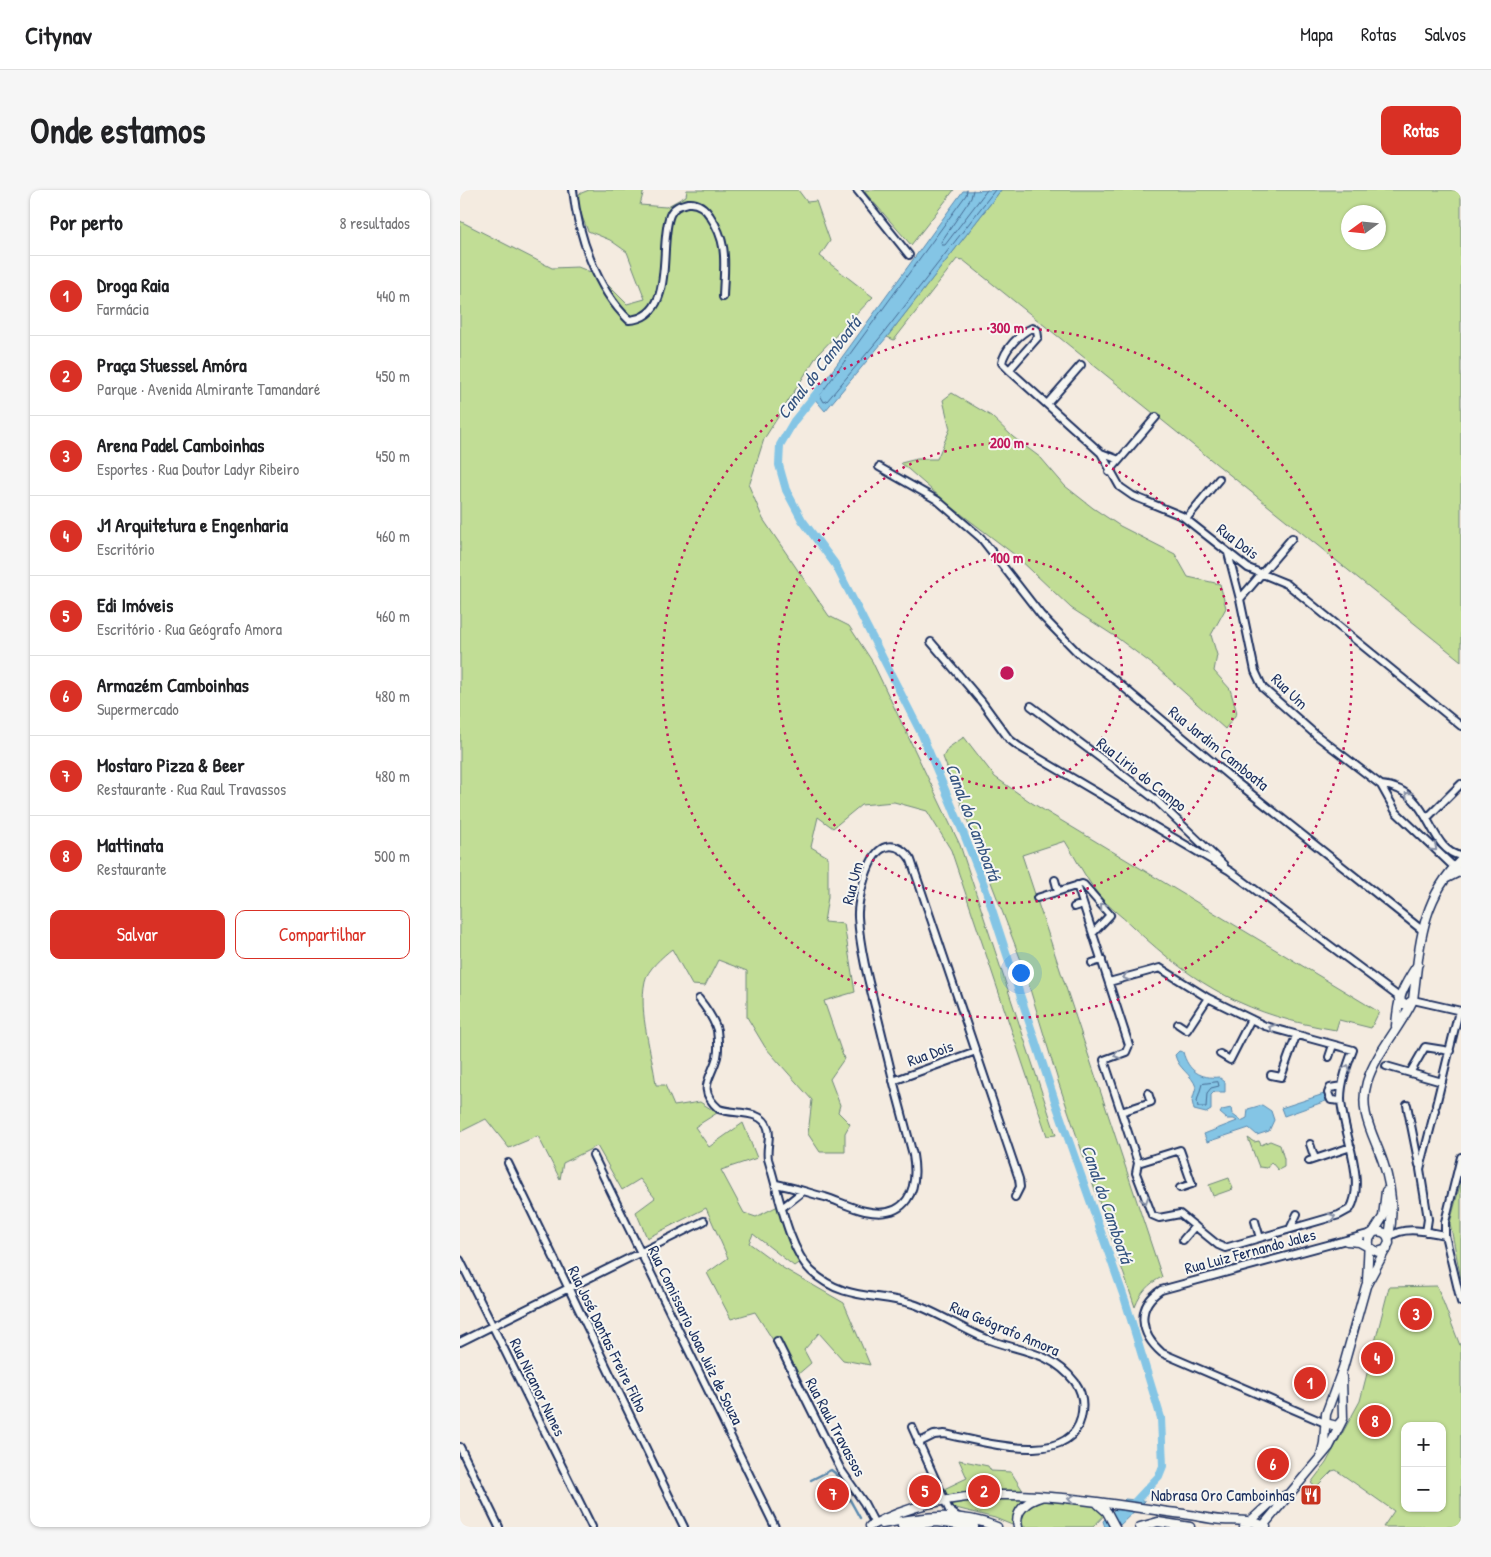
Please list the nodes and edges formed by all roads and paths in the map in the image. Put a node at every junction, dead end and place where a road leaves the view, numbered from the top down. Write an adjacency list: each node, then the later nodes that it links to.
1 (574, 190): 4 (street)
2 (856, 190): 3 (street)
3 (909, 255)
4 (723, 297)
5 (1081, 365): 7 (street)
6 (1009, 370): 6 (street); 7 (street, Rua Dois)
7 (1047, 404): 9 (street, Rua Dois)
8 (1156, 417): 10 (street)
9 (1101, 453): 10 (street); 12 (street, Rua Dois)
10 (1119, 460): 12 (street)
11 (879, 467): 35 (street, Rua Jardim Camboata)
12 (1109, 472): 14 (street, Rua Dois)
13 (1219, 479): 14 (street)
14 (1186, 519): 16 (street, Rua Dois)
15 (1292, 538): 17 (street)
16 (1228, 553): 17 (street, Rua Dois); 18 (street, Rua Um)
17 (1261, 574): 18 (street); 21 (street, Rua Dois)
18 (1240, 599): 23 (street, Rua Um)
19 (931, 642): 28 (street, Rua Lirio do Campo)
20 (1031, 706): 28 (street, Rua Lirio do Campo)
21 (1461, 726)
22 (1461, 784): 24 (street)
23 (1381, 785): 24 (street, Rua Um, one-way to 23); 27 (street, Rua Um, one-way to 27)
24 (1428, 817): 25 (street, Rua Um)
25 (1461, 856)
26 (1461, 860): 27 (street)
27 (1457, 869): 35 (street)
28 (1230, 871): 41 (street, Rua Lirio do Campo)
29 (1055, 880): 31 (street)
30 (1076, 885): 31 (street); 33 (street); 36 (street, one-way to 30)
31 (1058, 891): 32 (street)
32 (1037, 898)
33 (1083, 904): 34 (street); 36 (street)
34 (1074, 907)
35 (1422, 930): 39 (street)
36 (1093, 933): 37 (street)
37 (1102, 960): 38 (street); 40 (street)
38 (1092, 963)
39 (1418, 964): 41 (street); 44 (street)
40 (1109, 982): 42 (street, one-way to 40); 46 (street)
41 (1400, 996): 44 (street); 44 (street); 50 (street)
42 (1208, 998): 47 (street); 49 (street)
43 (699, 999): 75 (street, Rua Geógrafo Amora)
44 (1413, 999): 45 (street); 50 (street)
45 (1460, 1011): 54 (street)
46 (1121, 1018): 48 (street); 66 (street, one-way to 66)
47 (1251, 1019): 51 (street, one-way to 47); 55 (street)
48 (1113, 1021)
49 (1178, 1024)
50 (1396, 1028): 74 (street)
51 (1296, 1036): 52 (street); 59 (street)
52 (1333, 1045): 56 (street); 62 (street, one-way to 52)
53 (976, 1051): 60 (street, Rua Dois); 60 (street, Rua Um); 78 (street, Rua Um)
54 (1450, 1051): 58 (street); 61 (street)
55 (1220, 1054)
56 (1329, 1057)
57 (1386, 1066): 58 (street)
58 (1410, 1073): 61 (street)
59 (1271, 1075)
60 (893, 1081): 77 (street, Rua Um)
61 (1442, 1082): 73 (street)
62 (1342, 1086): 64 (street); 64 (street)
63 (1148, 1093): 66 (street)
64 (1341, 1101): 68 (street)
65 (1407, 1105): 73 (street)
66 (1121, 1112): 72 (street)
67 (1310, 1144): 68 (street)
68 (1351, 1147): 84 (street, one-way to 68)
69 (593, 1155): 94 (street, Rua Comissario Joao Juiz de Souza)
70 (1461, 1157): 87 (street)
71 (508, 1163): 97 (street, Rua José Dantas Freire Filho)
72 (1138, 1163): 76 (street); 83 (street, one-way to 83)
73 (1420, 1169): 85 (street)
74 (1387, 1179): 86 (street); 88 (street)
75 (776, 1184): 77 (street, Rua Um); 79 (street, Rua Geógrafo Amora)
76 (1180, 1188)
77 (802, 1192): 79 (street)
78 (1015, 1197)
79 (783, 1207): 108 (street, Rua Geógrafo Amora)
80 (1297, 1214): 84 (street)
81 (704, 1222): 94 (street)
82 (1255, 1222): 89 (street)
83 (1196, 1226): 89 (street); 90 (street)
84 (1290, 1229): 89 (street)
85 (1426, 1232): 87 (street); 88 (street)
86 (1372, 1233): 88 (street); 91 (street, Rua Luiz Fernando Jales); 92 (street)
87 (1445, 1235): 98 (street)
88 (1389, 1237): 93 (street)
89 (1260, 1238)
90 (1183, 1240)
91 (1347, 1241): 92 (street); 104 (street, Rua Luiz Fernando Jales)
92 (1370, 1247): 93 (street); 96 (street)
93 (1386, 1249): 96 (street)
94 (641, 1253): 97 (street); 122 (street, Rua Comissario Joao Juiz de Souza)
95 (460, 1260): 99 (street, Rua Nicanor Nunes)
96 (1366, 1286): 102 (street)
97 (568, 1288): 99 (street); 121 (street, Rua José Dantas Freire Filho)
98 (1461, 1302)
99 (493, 1326): 101 (street); 120 (street, Rua Nicanor Nunes)
100 (777, 1341): 117 (street, Rua Raul Travassos)
101 (460, 1342)
102 (1343, 1368): 103 (street); 105 (street)
103 (1327, 1410): 104 (street); 105 (street); 106 (street)
104 (1310, 1417): 106 (street)
105 (1343, 1418): 106 (street); 110 (street)
106 (1325, 1423): 110 (street)
107 (912, 1427): 108 (street)
108 (918, 1443): 113 (street)
109 (460, 1447): 119 (street)
110 (1321, 1456): 111 (street)
111 (1292, 1492): 116 (street); 118 (street)
112 (1045, 1496): 113 (street); 114 (street, one-way to 112); 125 (street)
113 (944, 1501): 115 (street); 117 (street)
114 (1096, 1503): 116 (street); 126 (street)
115 (958, 1517): 117 (street); 124 (street)
116 (1247, 1524): 118 (street)
117 (871, 1526): 123 (street)
118 (1264, 1526)
119 (499, 1527)
120 (592, 1527)
121 (684, 1527)
122 (775, 1527)
123 (974, 1527)
124 (997, 1527)
125 (1018, 1527)
126 (1115, 1527)
127 (1140, 1527): 128 (street)
128 (1190, 1527)

